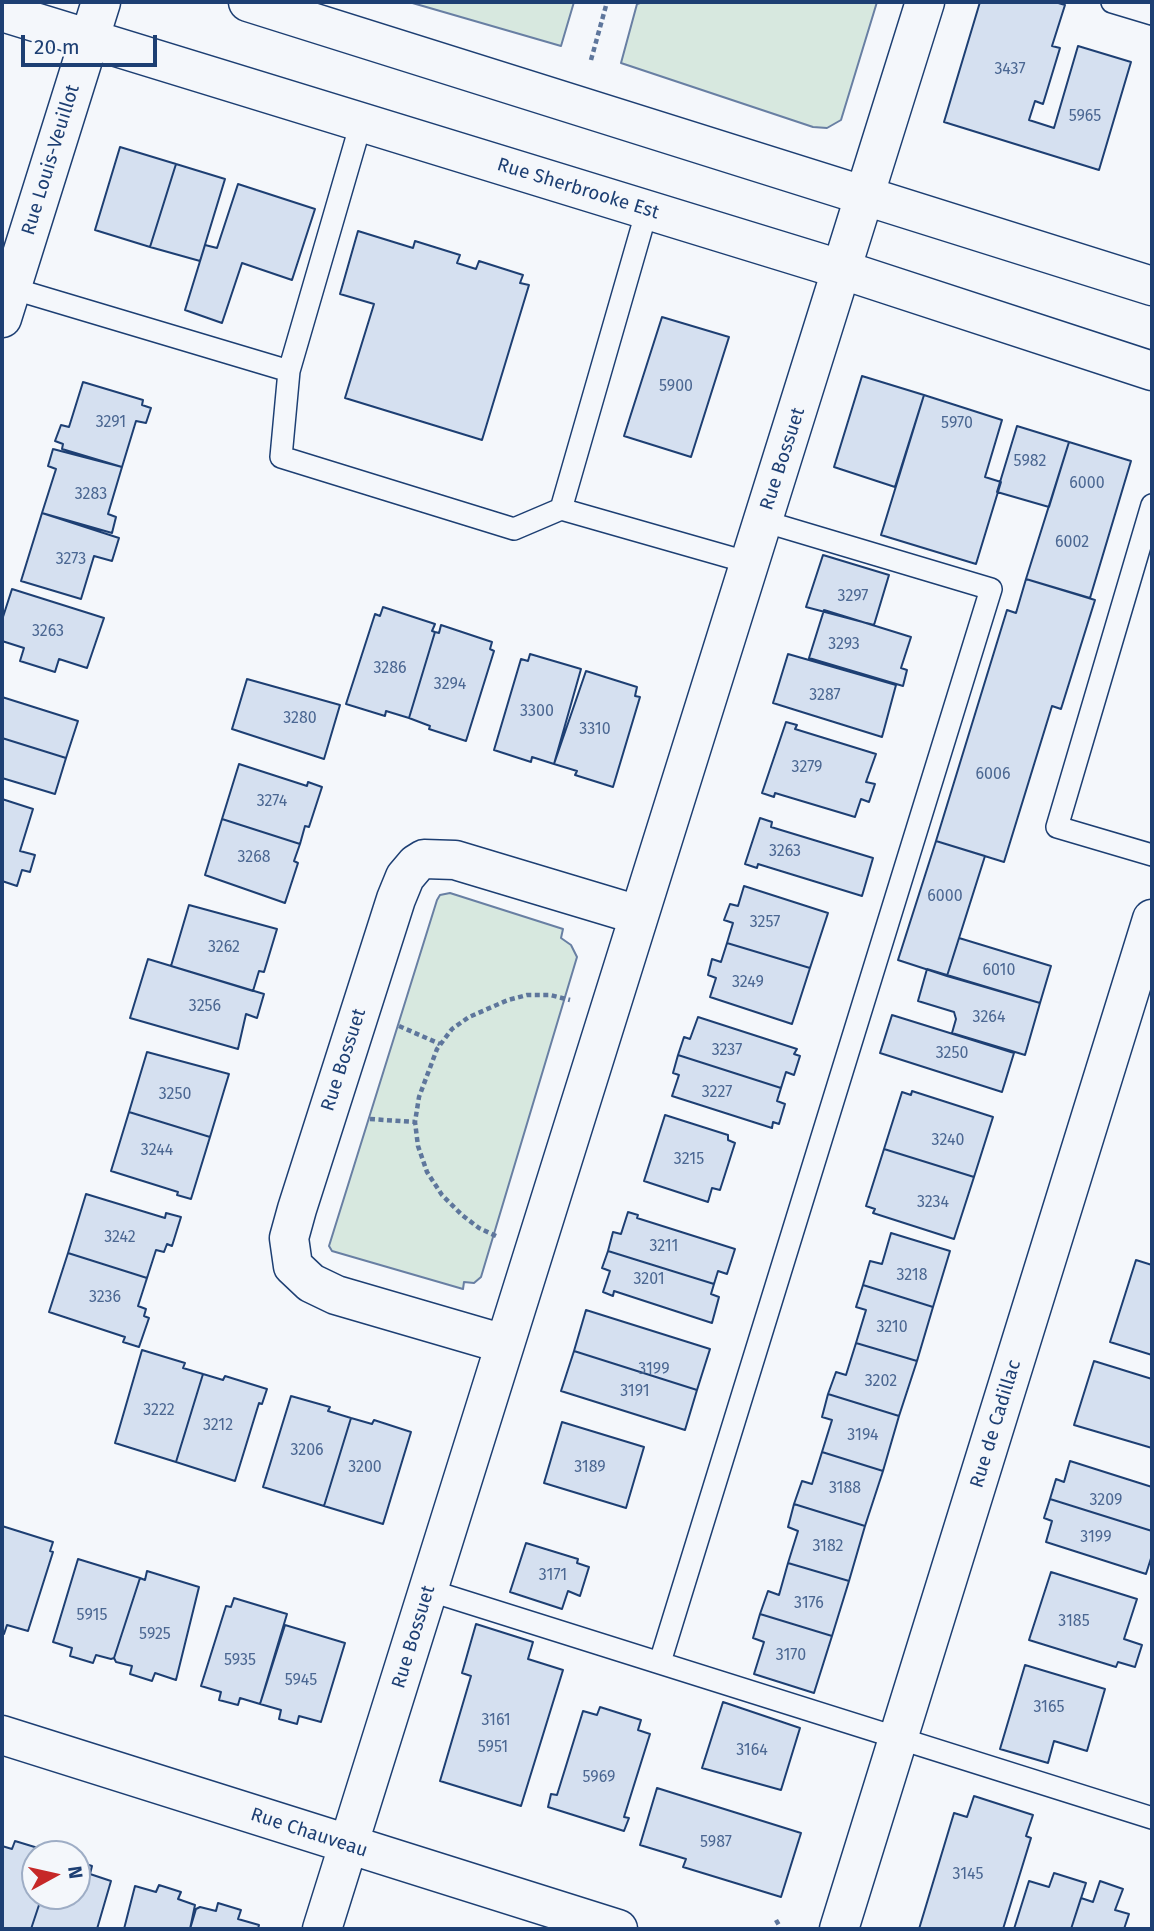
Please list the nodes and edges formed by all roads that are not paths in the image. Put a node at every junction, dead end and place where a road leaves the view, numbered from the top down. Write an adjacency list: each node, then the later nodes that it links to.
1 (101, 2): 7 (street, Rue Louis-Veuillot)
2 (248, 2): 9 (street)
3 (925, 2): 9 (street, Rue Bossuet)
4 (1112, 2): 6 (lane)
5 (2, 12): 7 (street, Rue Sherbrooke Est)
6 (1152, 14)
7 (89, 40): 8 (street, Rue Sherbrooke Est); 13 (street, Rue Louis-Veuillot)
8 (362, 123): 10 (street, Rue Sherbrooke Est); 14 (lane)
9 (865, 197): 11 (street, Rue Bossuet); 12 (street)
10 (648, 210): 11 (street, Rue Sherbrooke Est); 17 (lane)
11 (843, 270): 15 (street, Rue Sherbrooke Est); 18 (street, Rue Bossuet)
12 (1152, 286)
13 (7, 288): 14 (lane)
14 (289, 371): 17 (lane)
15 (1152, 371)
16 (1152, 505): 20 (lane)
17 (561, 509): 19 (lane)
18 (763, 521): 19 (street, Rue Bossuet); 26 (lane)
19 (750, 563): 22 (street, Rue Bossuet)
20 (1143, 573): 21 (lane)
21 (1152, 855)
22 (638, 915): 24 (street, Rue Bossuet); 24 (street, Rue Bossuet)
23 (1152, 919): 28 (street, Rue de Cadillac)
24 (504, 1344): 25 (street, Rue Bossuet)
25 (428, 1590): 26 (lane); 30 (street, Rue Bossuet)
26 (660, 1662): 28 (lane)
27 (2, 1735): 30 (street, Rue Chauveau)
28 (898, 1739): 29 (lane); 33 (street, Rue de Cadillac)
29 (1152, 1818)
30 (349, 1846): 31 (street, Rue Bossuet); 32 (street, Rue Chauveau)
31 (322, 1929)
32 (618, 1929)
33 (839, 1929)

